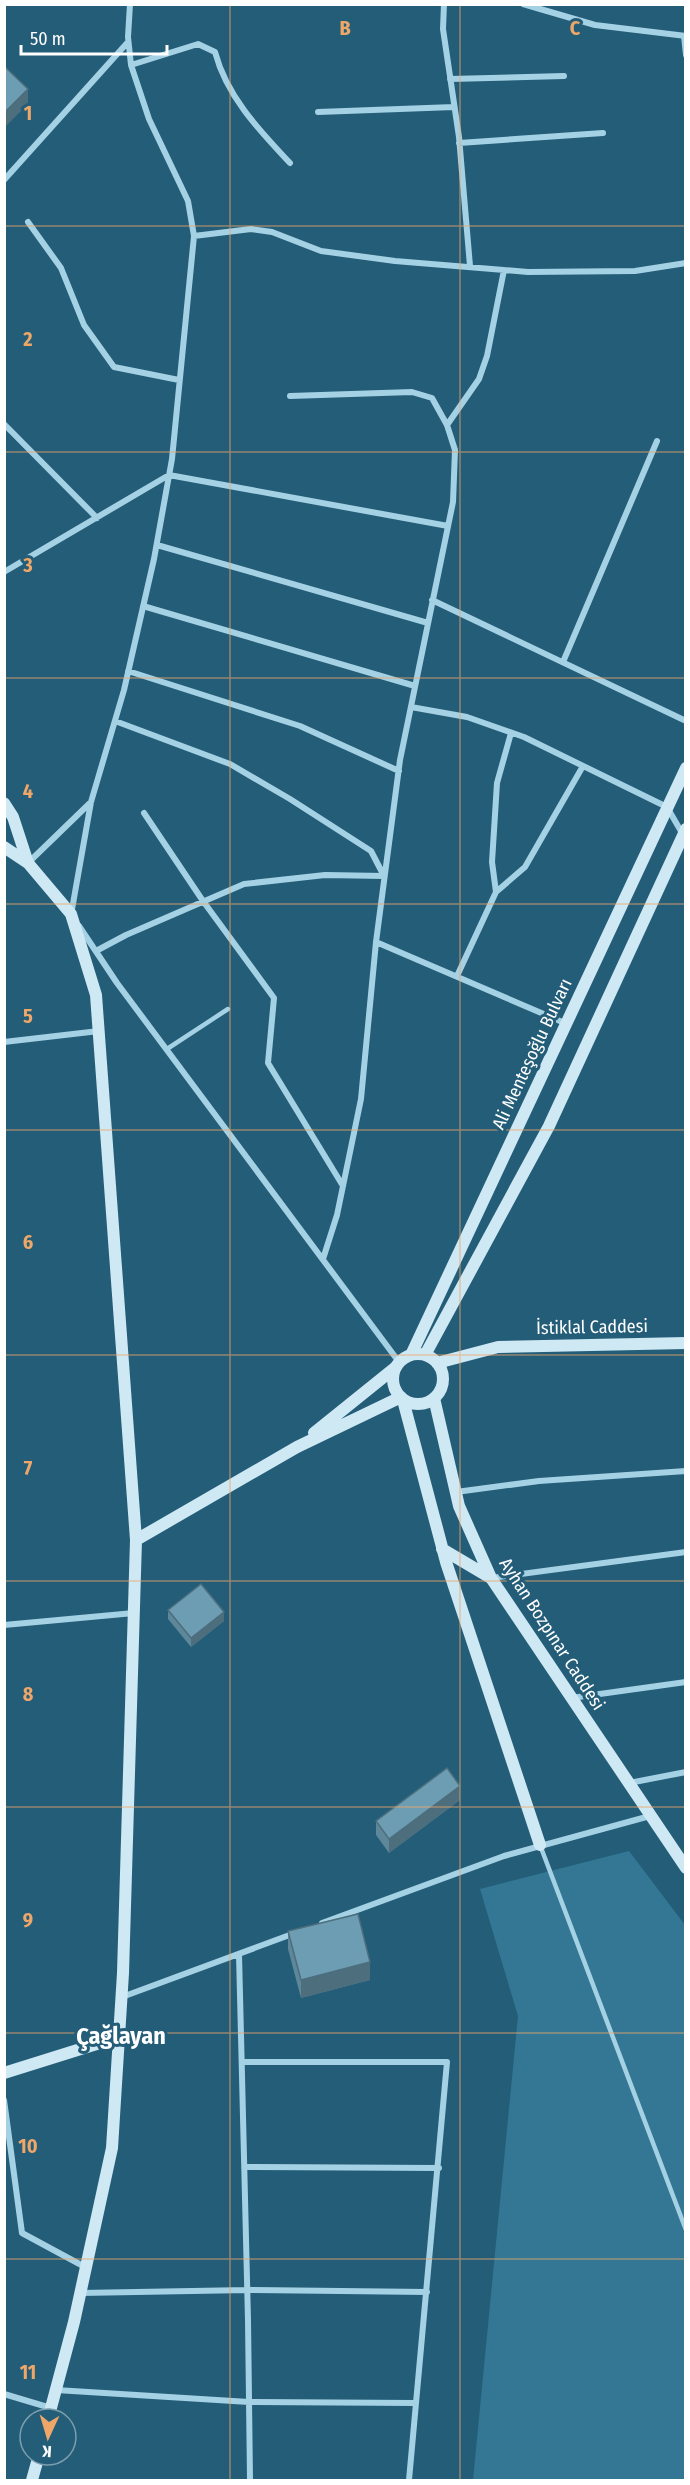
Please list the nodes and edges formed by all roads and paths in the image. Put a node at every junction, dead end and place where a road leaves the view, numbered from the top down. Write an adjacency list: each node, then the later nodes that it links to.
1 (444, 4): 9 (street)
2 (523, 4): 4 (street)
3 (131, 5): 5 (street)
4 (685, 36): 6 (street)
5 (128, 42): 7 (street); 15 (street)
6 (686, 55)
7 (131, 65): 14 (street); 17 (street)
8 (564, 76): 9 (street)
9 (450, 79): 10 (street)
10 (454, 107): 11 (street); 13 (street)
11 (318, 112)
12 (603, 133): 13 (street)
13 (459, 143): 19 (street)
14 (290, 163)
15 (4, 180)
16 (28, 222): 21 (street)
17 (194, 236): 19 (street); 21 (street)
18 (686, 263): 20 (street)
19 (470, 266): 20 (street)
20 (504, 270): 24 (street)
21 (180, 380): 26 (street)
22 (290, 396): 24 (street)
23 (4, 424): 27 (street)
24 (447, 425): 28 (street)
25 (657, 441): 34 (street)
26 (170, 475): 27 (street); 28 (street); 29 (street)
27 (97, 518): 30 (street)
28 (448, 526): 31 (street)
29 (156, 545): 32 (street); 33 (street)
30 (4, 572)
31 (432, 600): 33 (street); 34 (street)
32 (143, 606): 35 (street); 36 (street)
33 (428, 623): 36 (street)
34 (563, 662): 39 (street)
35 (128, 671): 38 (street); 43 (street)
36 (415, 686): 37 (street)
37 (411, 707): 40 (street); 43 (street)
38 (115, 721): 44 (street); 51 (street)
39 (686, 721)
40 (511, 733): 41 (street); 52 (street)
41 (584, 766): 46 (street); 52 (street)
42 (686, 768): 46 (street, Ali Menteşoğlu Bulvarı)
43 (399, 771): 51 (street)
44 (91, 802): 50 (street); 54 (street)
45 (4, 803): 50 (street)
46 (667, 807): 48 (street); 59 (street, Ali Menteşoğlu Bulvarı)
47 (144, 813): 53 (street)
48 (685, 833): 67 (street)
49 (4, 847): 50 (street)
50 (28, 863): 54 (street)
51 (384, 876): 53 (street); 55 (street)
52 (496, 892): 57 (street)
53 (203, 901): 56 (street); 63 (street)
54 (71, 915): 56 (street); 60 (street)
55 (376, 942): 57 (street); 63 (street)
56 (96, 951): 62 (street)
57 (457, 976): 59 (street)
58 (228, 1009): 62 (lane)
59 (567, 1024): 66 (street, Ali Menteşoğlu Bulvarı)
60 (99, 1031): 61 (street); 75 (street)
61 (4, 1042)
62 (167, 1049): 64 (street)
63 (343, 1186): 64 (street)
64 (323, 1259): 69 (street)
65 (686, 1343): 68 (street, İstiklal Caddesi)
66 (411, 1355): 67 (street); 69 (street)
67 (425, 1355): 68 (street)
68 (437, 1363): 71 (street)
69 (397, 1364): 70 (street); 72 (street)
70 (402, 1398): 71 (street); 72 (street); 76 (street)
71 (434, 1398): 74 (street, Ayhan Bozpınar Caddesi)
72 (297, 1447): 75 (street)
73 (686, 1472): 74 (street)
74 (456, 1492): 78 (street, Ayhan Bozpınar Caddesi)
75 (136, 1540): 79 (street)
76 (442, 1549): 78 (street); 86 (street)
77 (686, 1552): 78 (street)
78 (490, 1578): 82 (street, Ayhan Bozpınar Caddesi)
79 (134, 1613): 80 (street); 91 (street)
80 (4, 1625)
81 (686, 1682): 82 (street)
82 (571, 1698): 84 (street, Ayhan Bozpınar Caddesi)
83 (686, 1772): 84 (street)
84 (628, 1783): 85 (street, Ayhan Bozpınar Caddesi)
85 (650, 1816): 86 (street); 87 (street, Ayhan Bozpınar Caddesi)
86 (540, 1845): 88 (street); 98 (lane)
87 (686, 1868)
88 (316, 1925)
89 (305, 1930): 90 (street)
90 (239, 1954): 91 (street); 93 (street)
91 (122, 1997): 92 (street)
92 (119, 2037): 94 (street); 99 (street)
93 (242, 2062): 96 (street); 97 (street)
94 (4, 2073)
95 (4, 2100): 99 (street)
96 (244, 2167): 97 (street); 100 (street)
97 (439, 2168): 101 (street)
98 (686, 2230)
99 (86, 2267): 102 (street)
100 (248, 2290): 101 (street); 102 (street); 105 (street)
101 (427, 2292): 106 (street)
102 (80, 2293): 103 (street)
103 (56, 2390): 105 (street); 108 (street)
104 (4, 2394): 107 (street)
105 (249, 2402): 106 (street); 109 (street)
106 (416, 2403): 110 (street)
107 (35, 2407)
108 (52, 2407)
109 (250, 2481)
110 (409, 2481)

